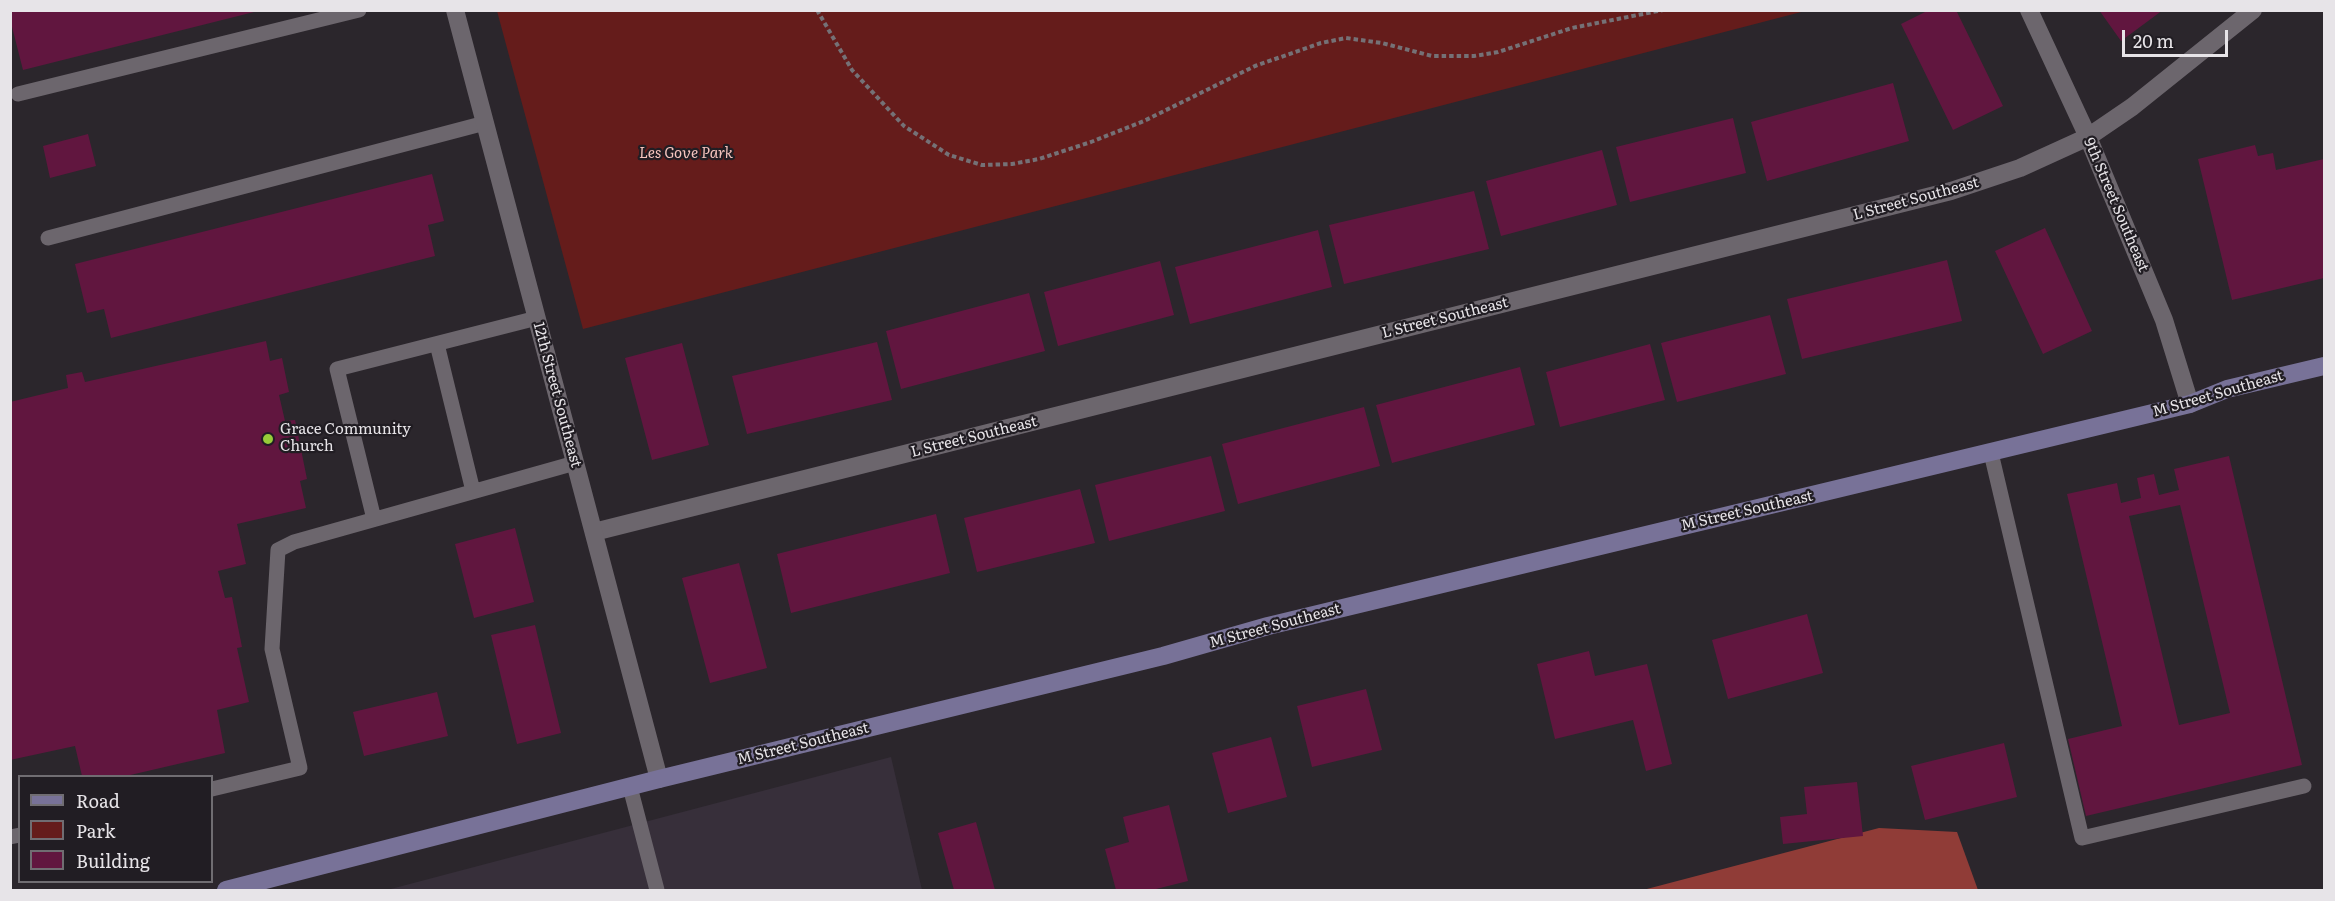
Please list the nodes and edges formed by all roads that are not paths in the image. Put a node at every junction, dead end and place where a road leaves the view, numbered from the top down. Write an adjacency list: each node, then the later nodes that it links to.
1 (359, 10): 5 (lane)
2 (455, 10): 6 (street, 12th Street Southeast)
3 (2029, 10): 7 (street, 9th Street Southeast)
4 (2253, 10): 7 (street, L Street Southeast)
5 (18, 94)
6 (485, 123): 8 (lane); 9 (street, 12th Street Southeast)
7 (2088, 137): 12 (street, 9th Street Southeast); 17 (street, L Street Southeast)
8 (48, 238)
9 (537, 318): 10 (lane); 14 (street, 12th Street Southeast)
10 (437, 344): 15 (lane); 16 (lane)
11 (2325, 366): 12 (main road, M Street Southeast)
12 (2190, 404): 13 (main road, M Street Southeast)
13 (1991, 453): 18 (main road, M Street Southeast); 19 (lane)
14 (575, 463): 15 (lane); 17 (street, 12th Street Southeast)
15 (473, 491): 16 (lane)
16 (374, 519): 21 (lane)
17 (594, 532): 18 (street, 12th Street Southeast)
18 (659, 779): 20 (main road, M Street Southeast)
19 (2304, 786)
20 (630, 787): 22 (main road, M Street Southeast); 23 (lane)
21 (213, 789)
22 (226, 891)
23 (657, 891)

